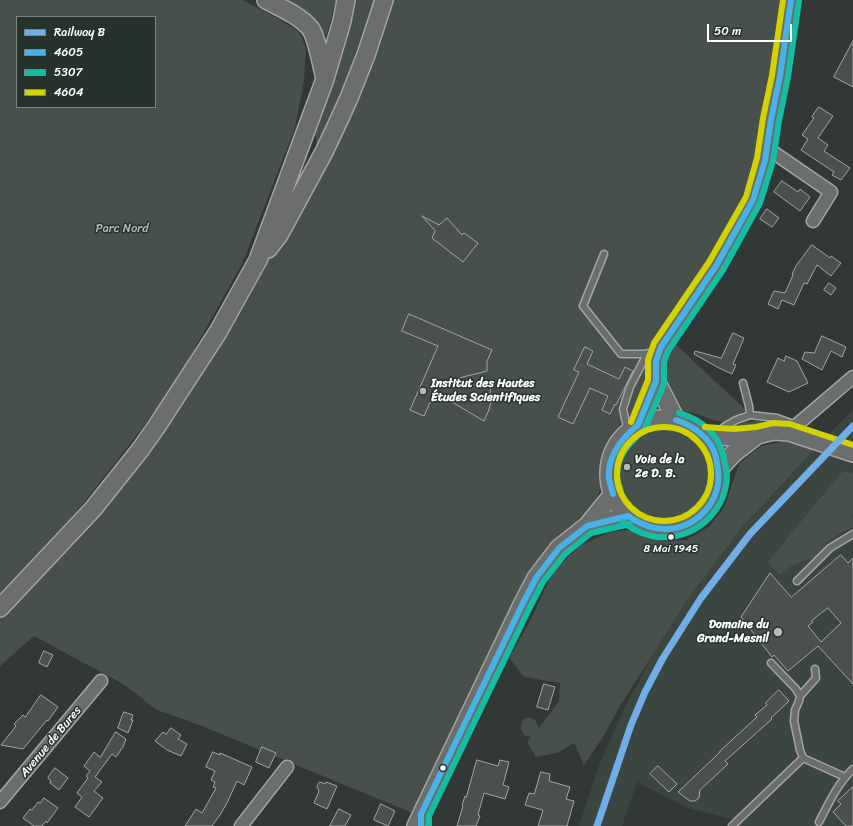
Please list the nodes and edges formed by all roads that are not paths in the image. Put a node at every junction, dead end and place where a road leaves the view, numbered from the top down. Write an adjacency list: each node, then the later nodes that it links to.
1 (266, 0): 5 (main road)
2 (346, 0): 5 (main road)
3 (384, 0): 9 (main road)
4 (791, 0): 6 (main road)
5 (325, 79): 9 (main road)
6 (767, 148): 7 (street); 10 (main road)
7 (813, 221)
8 (604, 254): 10 (lane)
9 (258, 260): 27 (main road)
10 (654, 351): 12 (main road); 16 (lane)
11 (853, 377): 17 (street)
12 (656, 381): 15 (main road); 16 (main road)
13 (743, 383): 14 (lane)
14 (750, 415): 17 (lane); 19 (lane)
15 (676, 420): 16 (main road); 19 (main road)
16 (633, 429): 22 (main road)
17 (793, 429): 18 (main road); 20 (main road)
18 (757, 435): 19 (main road); 21 (main road)
19 (710, 436): 21 (main road)
20 (853, 453)
21 (719, 469): 23 (main road)
22 (613, 494): 23 (main road); 24 (main road)
23 (628, 516): 24 (main road)
24 (587, 526): 37 (main road)
25 (853, 534): 26 (lane)
26 (797, 581)
27 (0, 608)
28 (771, 662): 31 (lane)
29 (815, 669): 31 (lane)
30 (101, 681): 36 (street, Avenue de Bures)
31 (800, 696): 32 (lane)
32 (803, 758): 35 (lane); 40 (lane)
33 (287, 767): 39 (street)
34 (853, 769): 35 (lane)
35 (845, 777): 38 (lane)
36 (0, 802)
37 (419, 822)
38 (819, 822)
39 (241, 826)
40 (732, 826)

